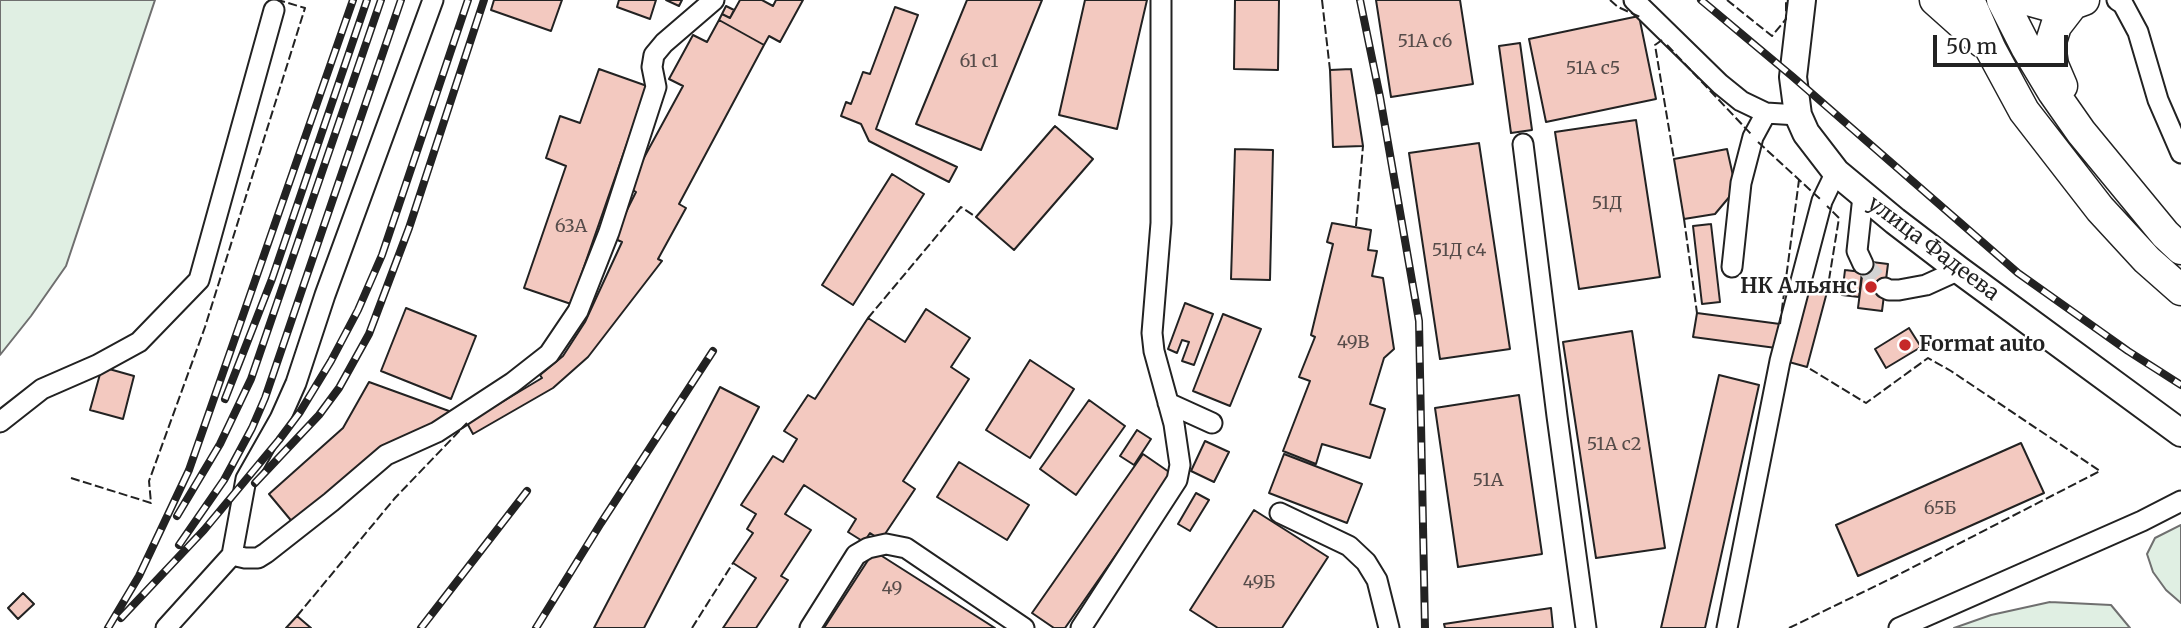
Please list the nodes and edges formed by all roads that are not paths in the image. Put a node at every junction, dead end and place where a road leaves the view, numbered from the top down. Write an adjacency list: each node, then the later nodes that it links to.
1 (433, 0): 33 (street)
2 (714, 0): 33 (street)
3 (1161, 0): 27 (street)
4 (1634, 0): 14 (street)
5 (1802, 0): 15 (main road, улица Фадеева)
6 (1935, 0): 13 (highway)
7 (1969, 0): 13 (highway)
8 (2003, 0): 16 (highway)
9 (2028, 0): 11 (highway)
10 (2117, 0): 18 (street)
11 (2079, 2): 16 (highway)
12 (274, 10): 28 (street)
13 (1991, 50): 26 (highway)
14 (1766, 113): 15 (street); 23 (street)
15 (1798, 114): 19 (main road, улица Фадеева)
16 (2081, 132): 21 (highway)
17 (1522, 144): 39 (street)
18 (2181, 153)
19 (1836, 172): 20 (main road, улица Фадеева); 40 (street)
20 (1863, 196): 22 (street); 24 (main road, улица Фадеева)
21 (2181, 249)
22 (1863, 264)
23 (1732, 267)
24 (1959, 271): 25 (street); 30 (main road, улица Фадеева)
25 (1885, 288)
26 (2181, 290)
27 (1168, 403): 29 (street); 37 (street)
28 (0, 422)
29 (1212, 424)
30 (2181, 433)
31 (2181, 501): 41 (street)
32 (1280, 513): 38 (street)
33 (232, 555): 34 (street)
34 (166, 628)
35 (810, 628): 36 (street)
36 (1024, 628)
37 (1081, 628)
38 (1389, 628)
39 (1586, 628)
40 (1727, 628)
41 (1899, 628)

